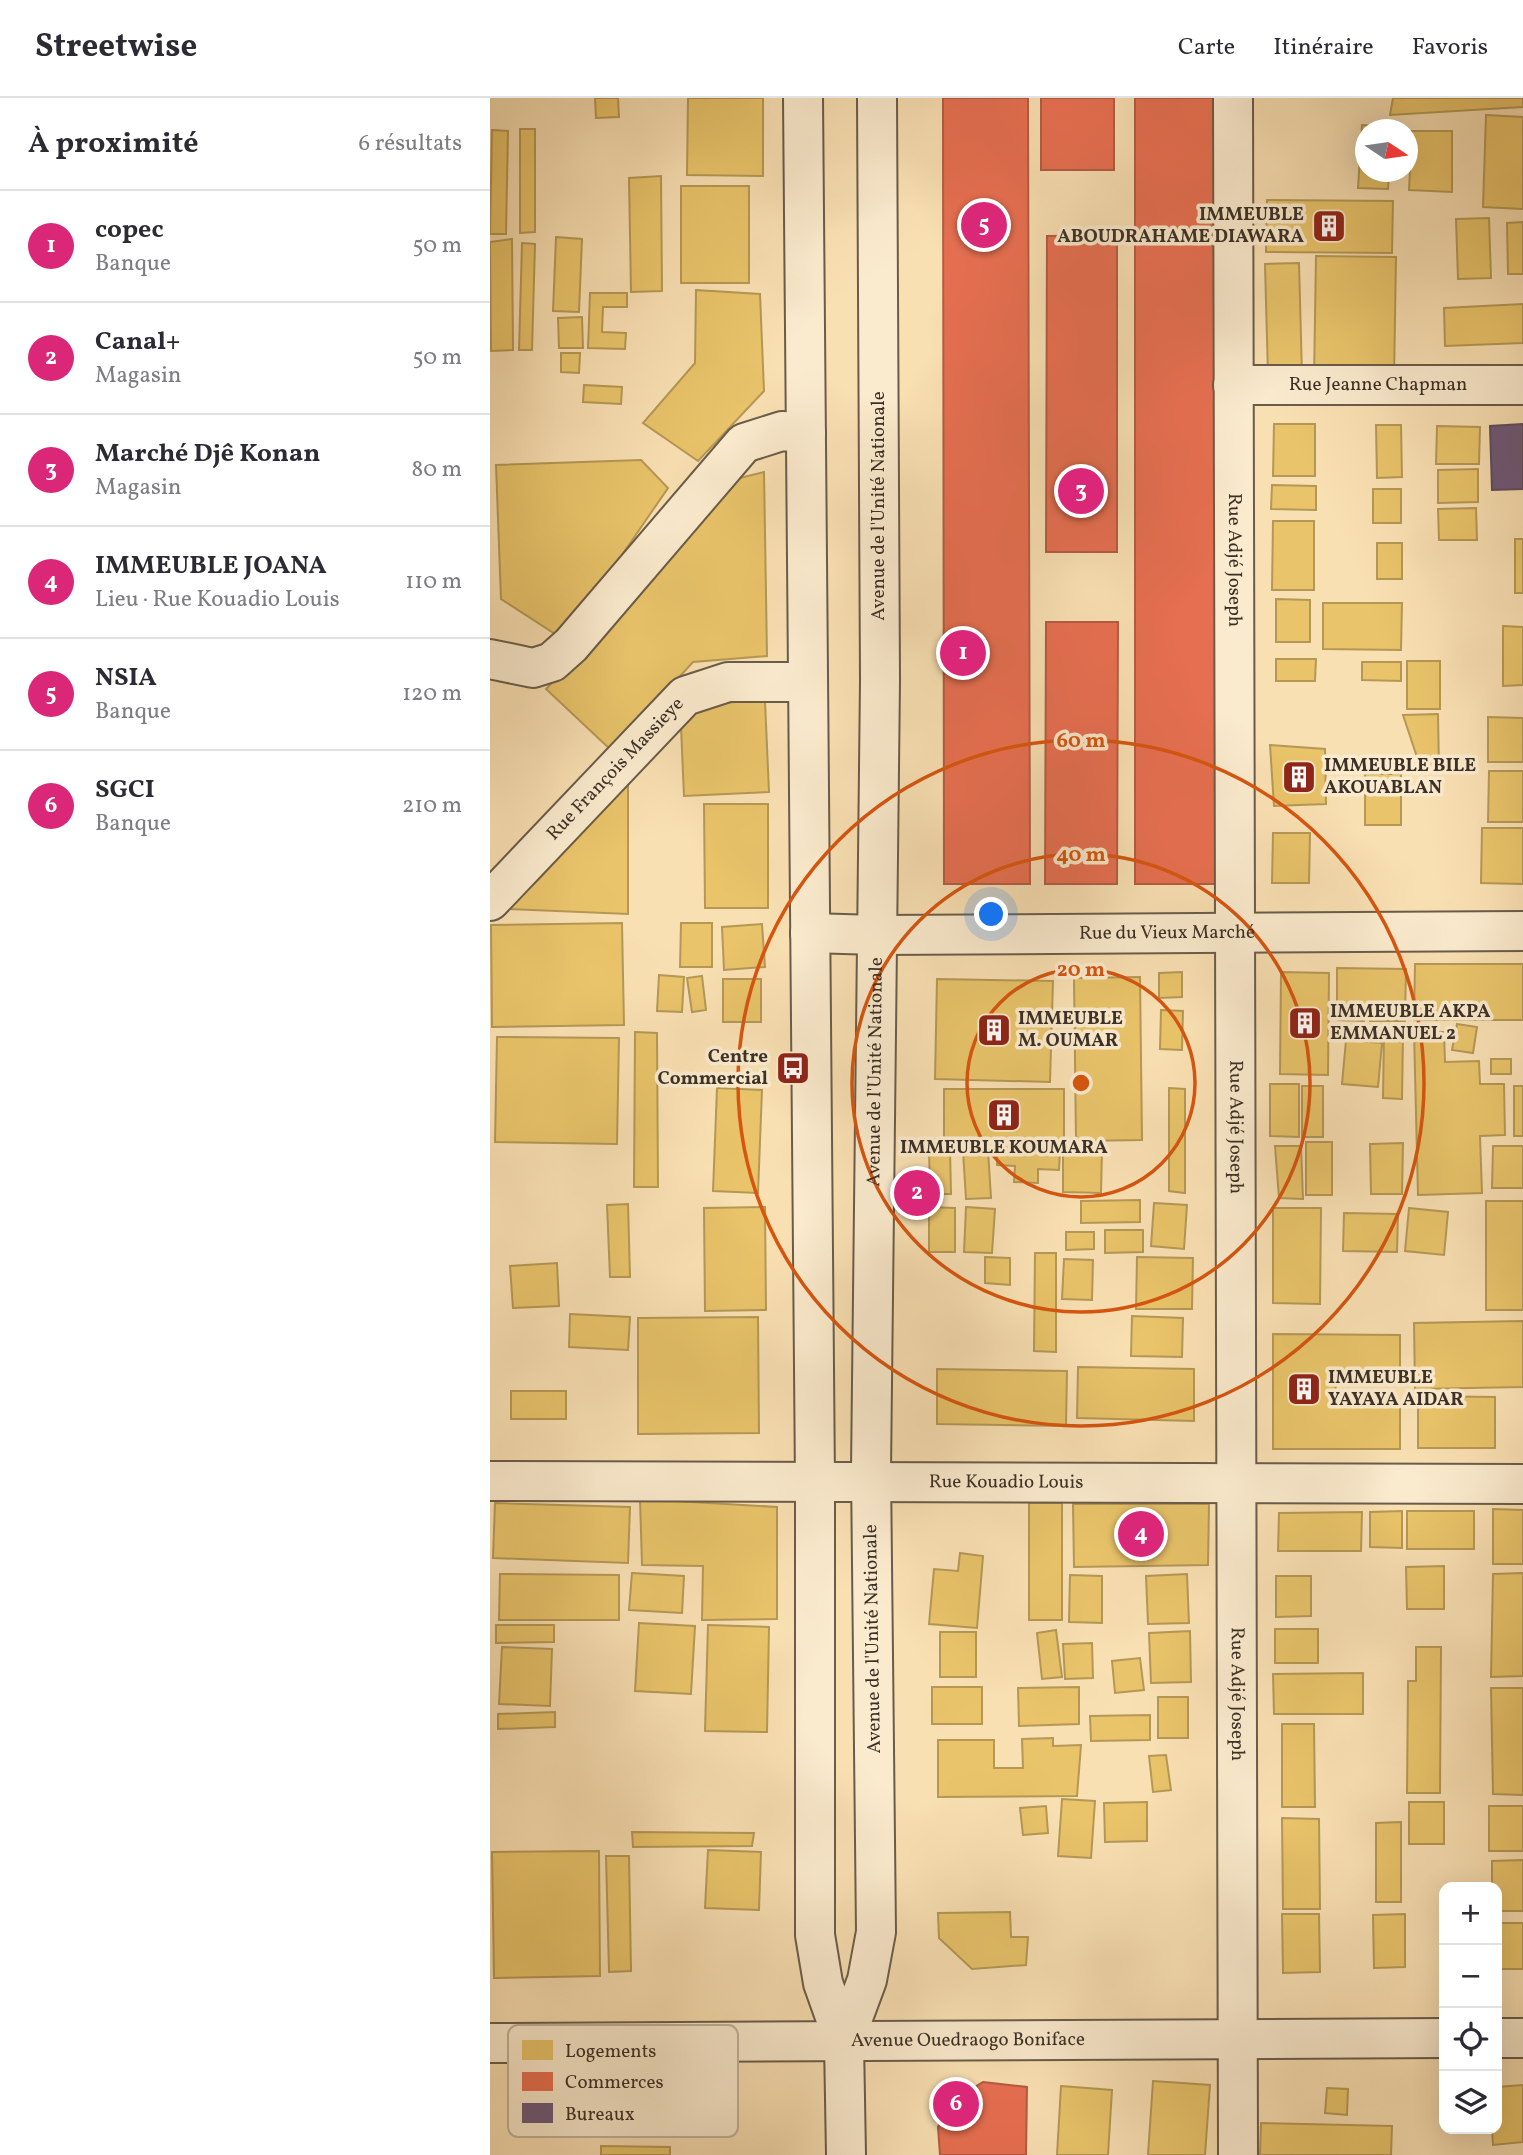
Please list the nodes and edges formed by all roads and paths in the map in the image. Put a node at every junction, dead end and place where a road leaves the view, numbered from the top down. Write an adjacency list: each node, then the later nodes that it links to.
1 (803, 98): 6 (street, Avenue de l'Unité Nationale)
2 (877, 98): 13 (street, Avenue de l'Unité Nationale)
3 (1233, 98): 4 (street, Rue Adjé Joseph)
4 (1233, 385): 5 (street, Rue Jeanne Chapman); 11 (street, Rue Adjé Joseph)
5 (1523, 385)
6 (806, 433): 7 (street); 8 (street, Avenue de l'Unité Nationale)
7 (490, 659)
8 (807, 682): 9 (street, Rue François Massieye); 12 (street, Avenue de l'Unité Nationale)
9 (490, 901)
10 (1523, 931): 11 (street, Rue du Vieux Marché)
11 (1234, 932): 13 (street, Rue du Vieux Marché); 18 (street, Rue Adjé Joseph)
12 (810, 933): 13 (street, Rue du Vieux Marché); 15 (street, Avenue de l'Unité Nationale)
13 (877, 935): 16 (street, Avenue de l'Unité Nationale)
14 (490, 1481): 15 (street, Rue Kouadio Louis)
15 (815, 1483): 16 (street, Rue Kouadio Louis); 24 (street, Avenue de l'Unité Nationale)
16 (872, 1484): 18 (street, Rue Kouadio Louis); 24 (street, Avenue de l'Unité Nationale)
17 (1523, 1484): 18 (street, Rue Kouadio Louis)
18 (1236, 1485): 19 (street, Rue Adjé Joseph)
19 (1237, 2038): 20 (street, Avenue Ouedraogo Boniface); 24 (street, Avenue Ouedraogo Boniface); 28 (street, Rue Adjé Joseph)
20 (1439, 2038)
21 (1502, 2038): 22 (street)
22 (1523, 2038)
23 (738, 2042): 24 (street, Avenue Ouedraogo Boniface)
24 (844, 2042): 27 (street, Avenue de l'Unité Nationale)
25 (490, 2043): 26 (street, Avenue Ouedraogo Boniface)
26 (508, 2043)
27 (846, 2155)
28 (1238, 2155)

